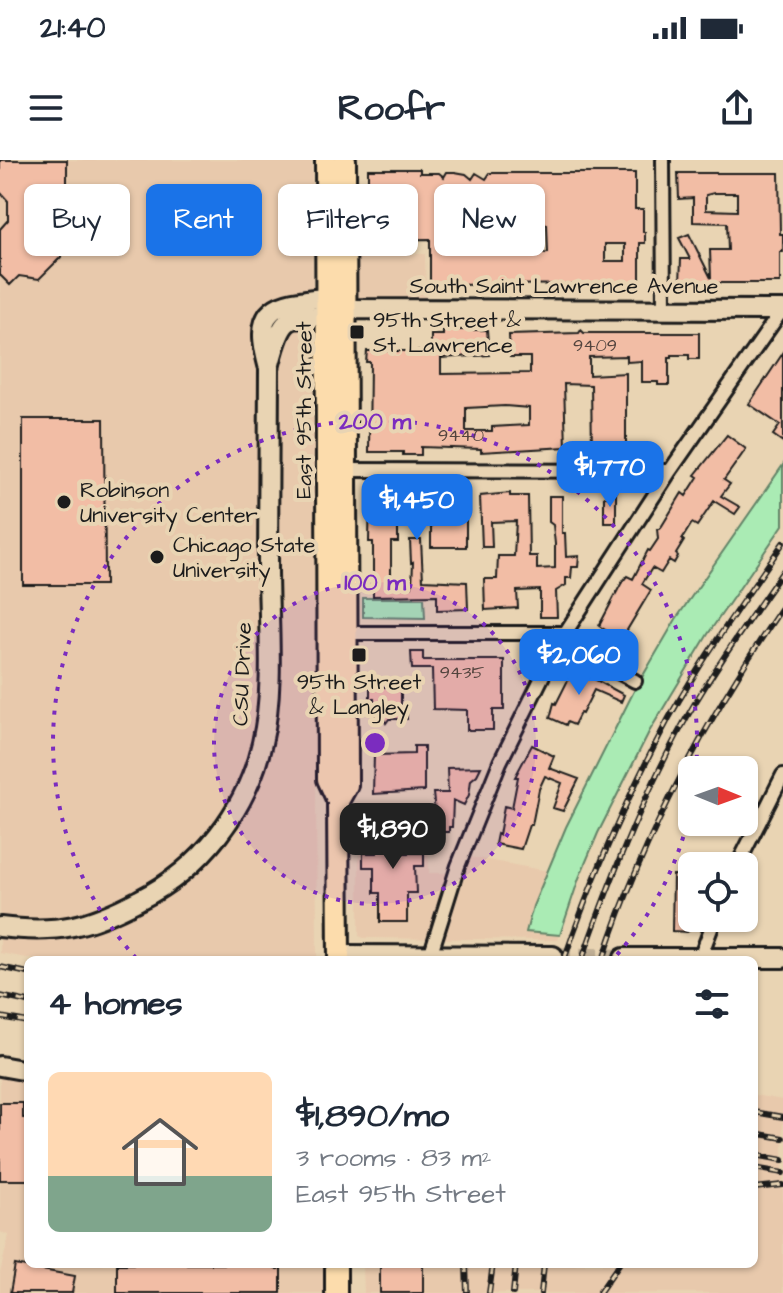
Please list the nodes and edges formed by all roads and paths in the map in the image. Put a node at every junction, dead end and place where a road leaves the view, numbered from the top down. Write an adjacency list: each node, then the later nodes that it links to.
1 (326, 160): 4 (main road, East 95th Street)
2 (345, 160): 4 (main road, East 95th Street)
3 (663, 160): 5 (street)
4 (333, 308): 5 (street, South Saint Lawrence Avenue); 7 (main road, East 95th Street); 14 (street, CSU Drive)
5 (664, 309): 6 (street, South Saint Lawrence Avenue)
6 (783, 310): 8 (street)
7 (337, 470): 8 (street); 9 (main road, East 95th Street)
8 (670, 471): 10 (street)
9 (337, 633): 10 (street); 16 (main road, East 95th Street)
10 (562, 637): 11 (street); 17 (street)
11 (635, 681)
12 (782, 779): 13 (street)
13 (744, 852)
14 (0, 927)
15 (710, 932): 19 (street)
16 (338, 956)
17 (430, 956): 18 (street)
18 (553, 956)
19 (701, 956)
20 (758, 958): 21 (street)
21 (783, 958)
22 (0, 1066): 23 (street)
23 (24, 1070)
24 (336, 1268): 25 (main road)
25 (336, 1293)

